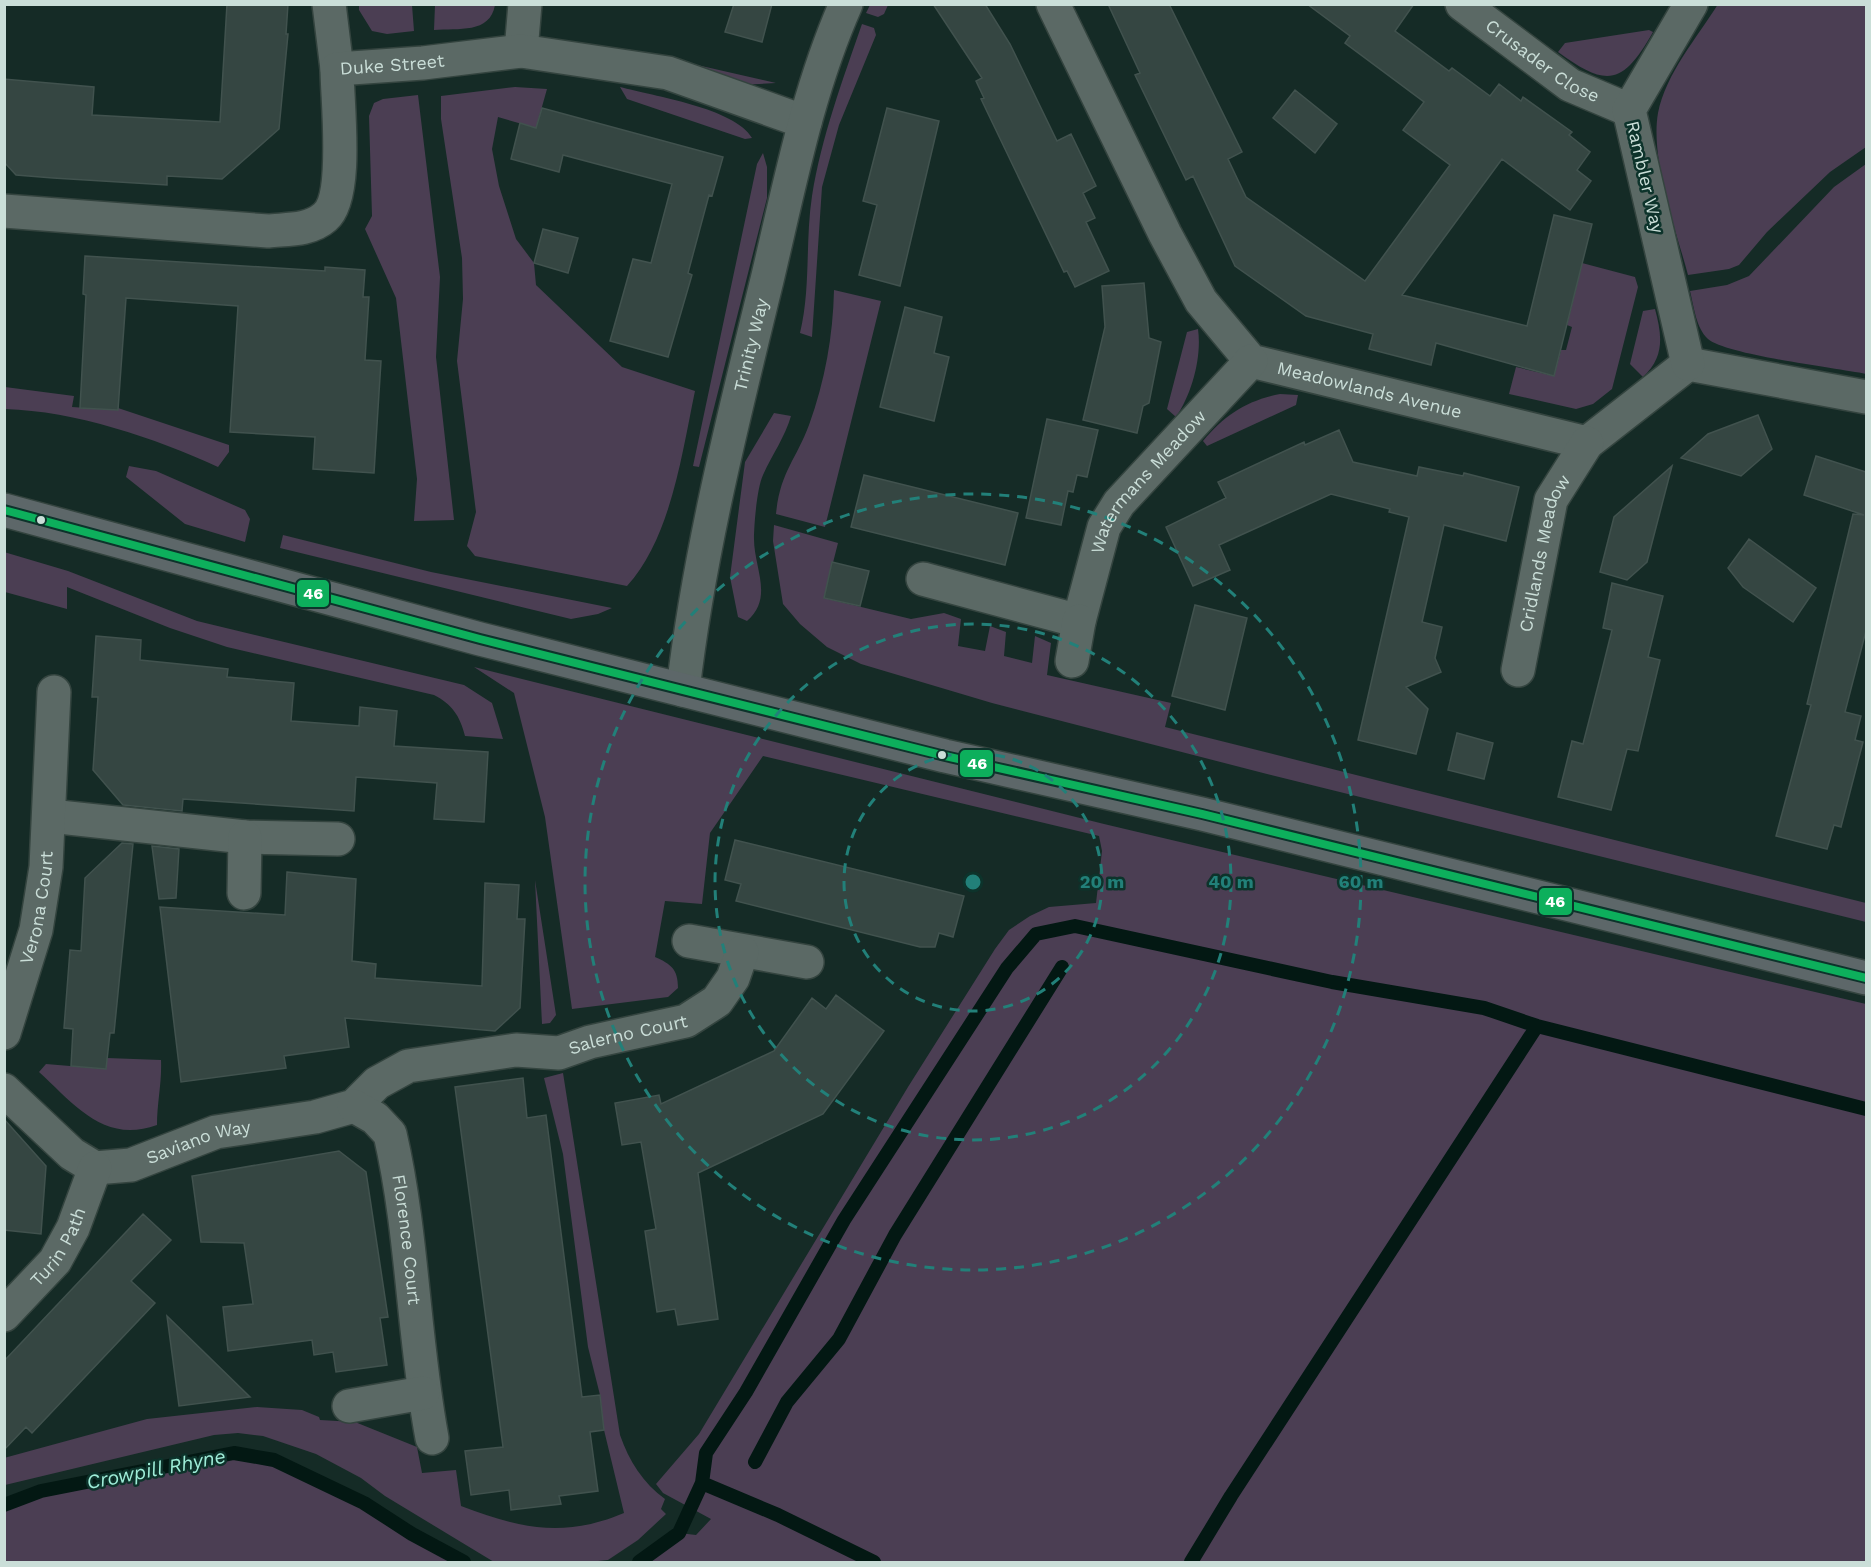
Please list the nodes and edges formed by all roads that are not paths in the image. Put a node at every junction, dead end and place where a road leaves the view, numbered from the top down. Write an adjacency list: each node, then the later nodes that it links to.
1 (329, 4): 8 (street)
2 (525, 4): 7 (street)
3 (846, 4): 10 (street, Trinity Way)
4 (1053, 4): 12 (street)
5 (1462, 4): 9 (street, Crusader Close)
6 (1691, 4): 9 (street, Rambler Way)
7 (521, 51): 8 (street, Duke Street); 10 (street, Duke Street)
8 (337, 69): 11 (street, Duke Street)
9 (1629, 110): 13 (street, Rambler Way)
10 (805, 122): 21 (street, Trinity Way)
11 (4, 211)
12 (1251, 361): 15 (street, Meadowlands Avenue); 18 (street, Watermans Meadow)
13 (1688, 364): 14 (street); 15 (street)
14 (1866, 397)
15 (1587, 443): 20 (street, Cridlands Meadow)
16 (4, 510): 21 (main road)
17 (923, 579): 18 (street)
18 (1079, 621): 19 (street, Watermans Meadow)
19 (1072, 661)
20 (1518, 670)
21 (683, 690): 30 (main road)
22 (54, 692): 23 (street, Verona Court)
23 (50, 816): 24 (street); 31 (street, Verona Court)
24 (245, 837): 25 (street); 26 (street)
25 (338, 839)
26 (244, 893)
27 (689, 940): 28 (street)
28 (742, 952): 29 (street); 32 (street, Salerno Court)
29 (807, 963)
30 (1866, 978)
31 (4, 1033)
32 (408, 1066): 34 (street, Saviano Way)
33 (4, 1090): 35 (street)
34 (354, 1106): 35 (street, Saviano Way); 37 (street, Florence Court)
35 (95, 1168): 36 (street, Turin Path)
36 (4, 1315)
37 (423, 1393): 38 (street); 39 (street, Florence Court)
38 (349, 1406)
39 (432, 1438)

